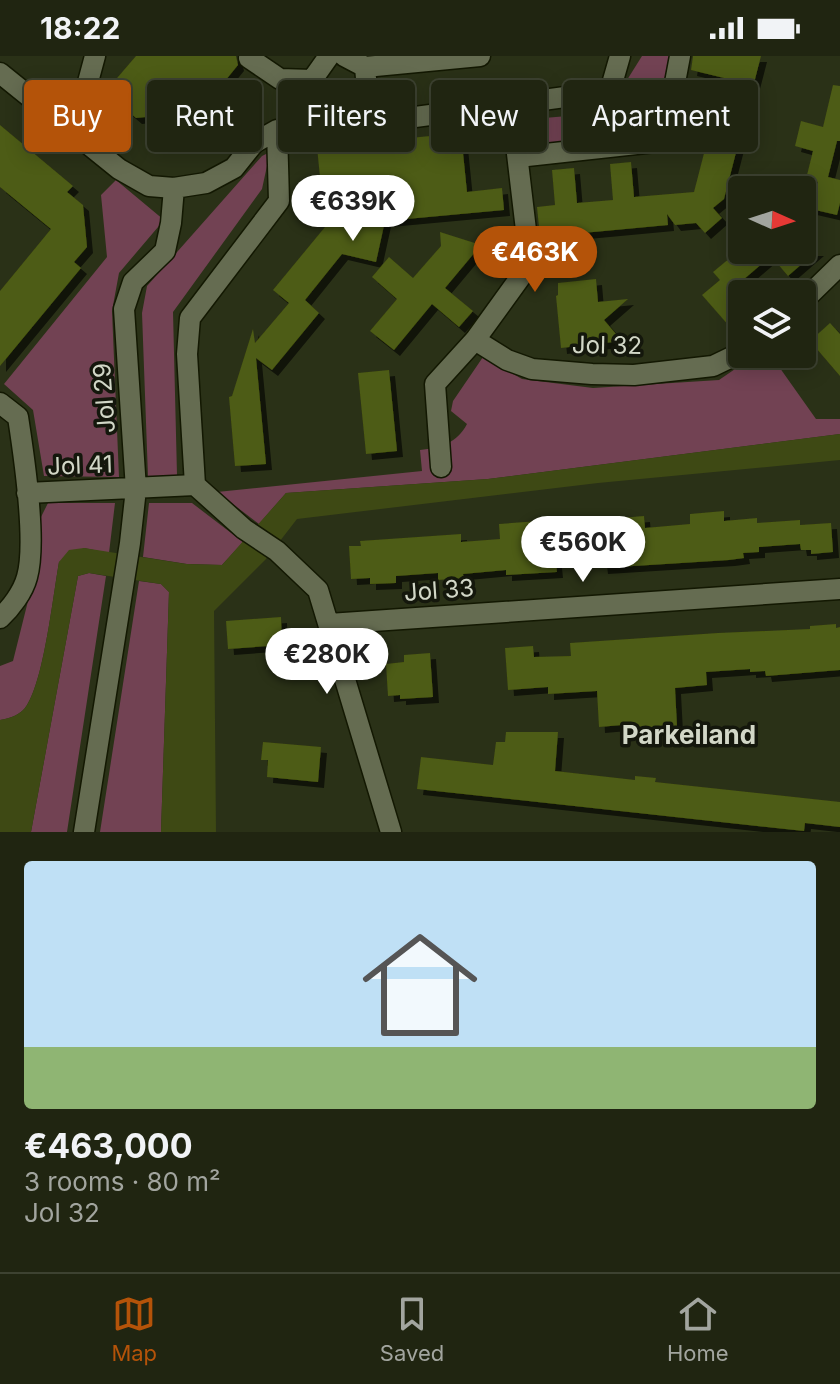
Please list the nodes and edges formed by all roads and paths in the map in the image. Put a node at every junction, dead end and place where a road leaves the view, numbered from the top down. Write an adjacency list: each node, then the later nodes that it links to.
1 (95, 56): 10 (street)
2 (329, 56): 7 (street)
3 (344, 56): 8 (street)
4 (480, 56): 8 (street)
5 (620, 56): 13 (street)
6 (680, 56): 17 (street)
7 (249, 58)
8 (365, 67): 11 (street)
9 (0, 73): 12 (street)
10 (89, 80)
11 (366, 80)
12 (24, 93)
13 (547, 99)
14 (277, 130): 18 (street); 25 (street)
15 (97, 152): 18 (street)
16 (517, 152): 17 (street)
17 (518, 157): 21 (street)
18 (174, 188): 26 (street, Jol 29)
19 (840, 265): 20 (street)
20 (816, 288)
21 (475, 340): 22 (street, Jol 32); 24 (street)
22 (728, 359)
23 (0, 403): 27 (street, Jol 41)
24 (441, 467)
25 (195, 485): 26 (street); 30 (street)
26 (136, 489): 27 (street, Jol 41); 31 (street, Jol 29)
27 (27, 493): 29 (street, Jol 41)
28 (840, 589): 30 (street, Jol 33)
29 (0, 618)
30 (329, 624): 32 (street)
31 (84, 832)
32 (391, 832)

